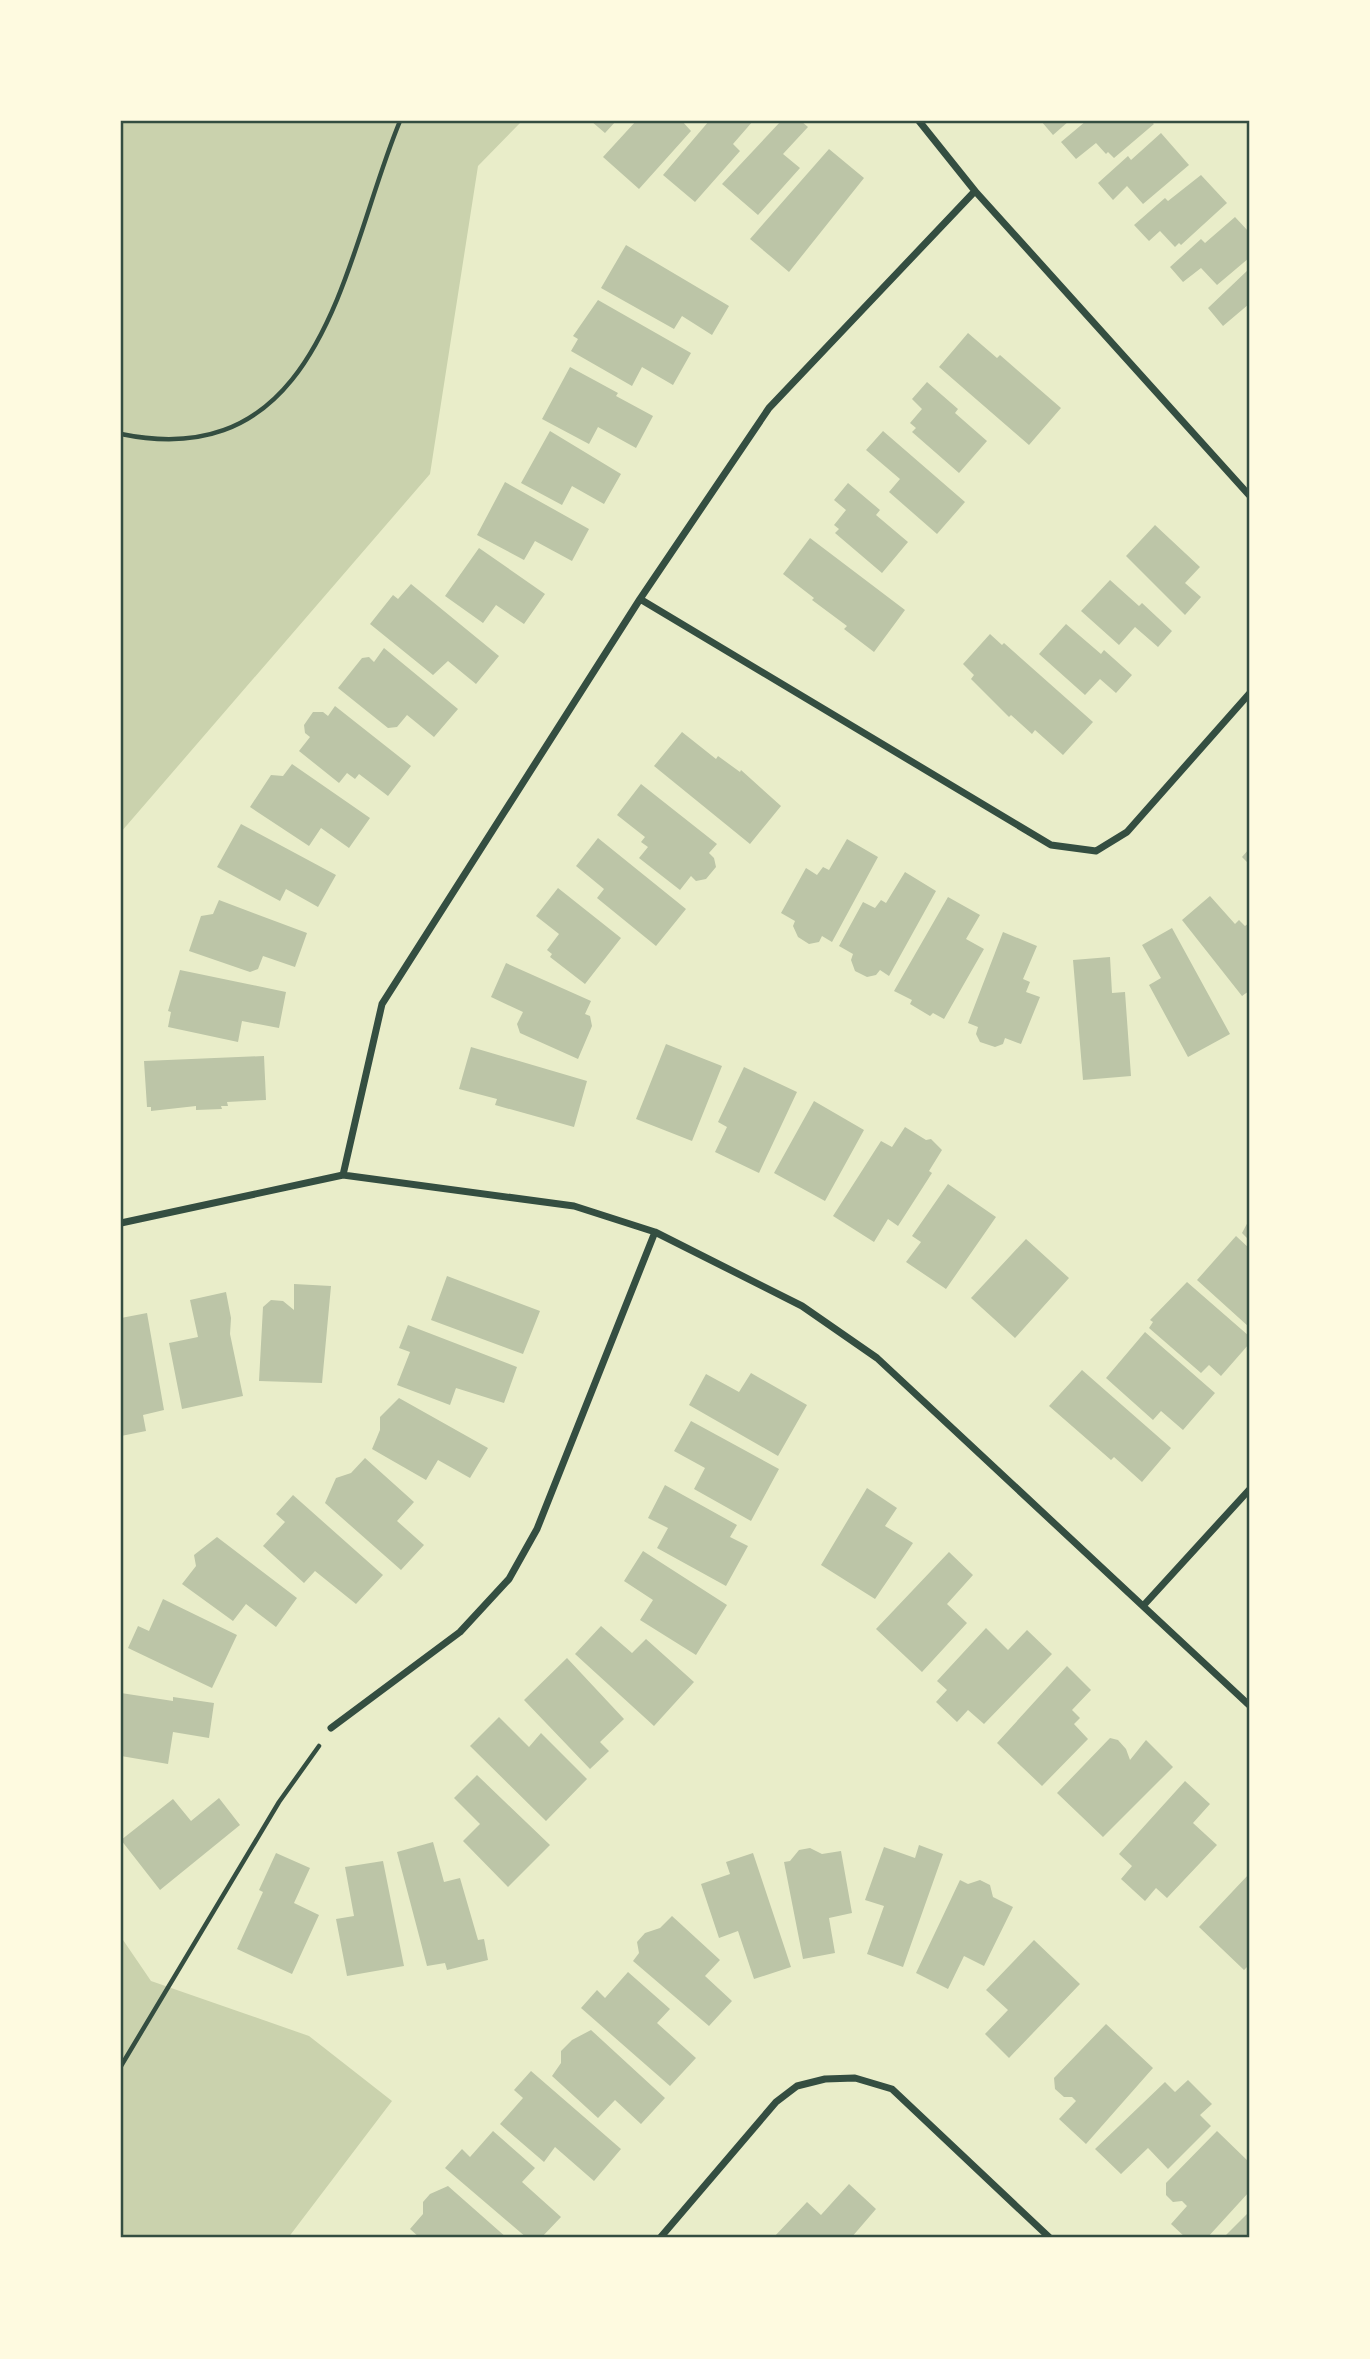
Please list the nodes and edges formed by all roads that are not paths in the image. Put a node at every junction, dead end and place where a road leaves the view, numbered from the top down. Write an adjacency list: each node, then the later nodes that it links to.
1 (919, 121): 2 (street)
2 (975, 191): 3 (street); 4 (street)
3 (1249, 495)
4 (640, 599): 5 (street); 6 (street)
5 (1249, 694)
6 (342, 1175): 7 (street); 8 (street)
7 (121, 1223)
8 (655, 1233): 10 (street); 12 (street)
9 (1249, 1490): 10 (street)
10 (1143, 1606): 11 (street)
11 (1249, 1705)
12 (331, 1728)
13 (660, 2238): 14 (street)
14 (1050, 2238)

